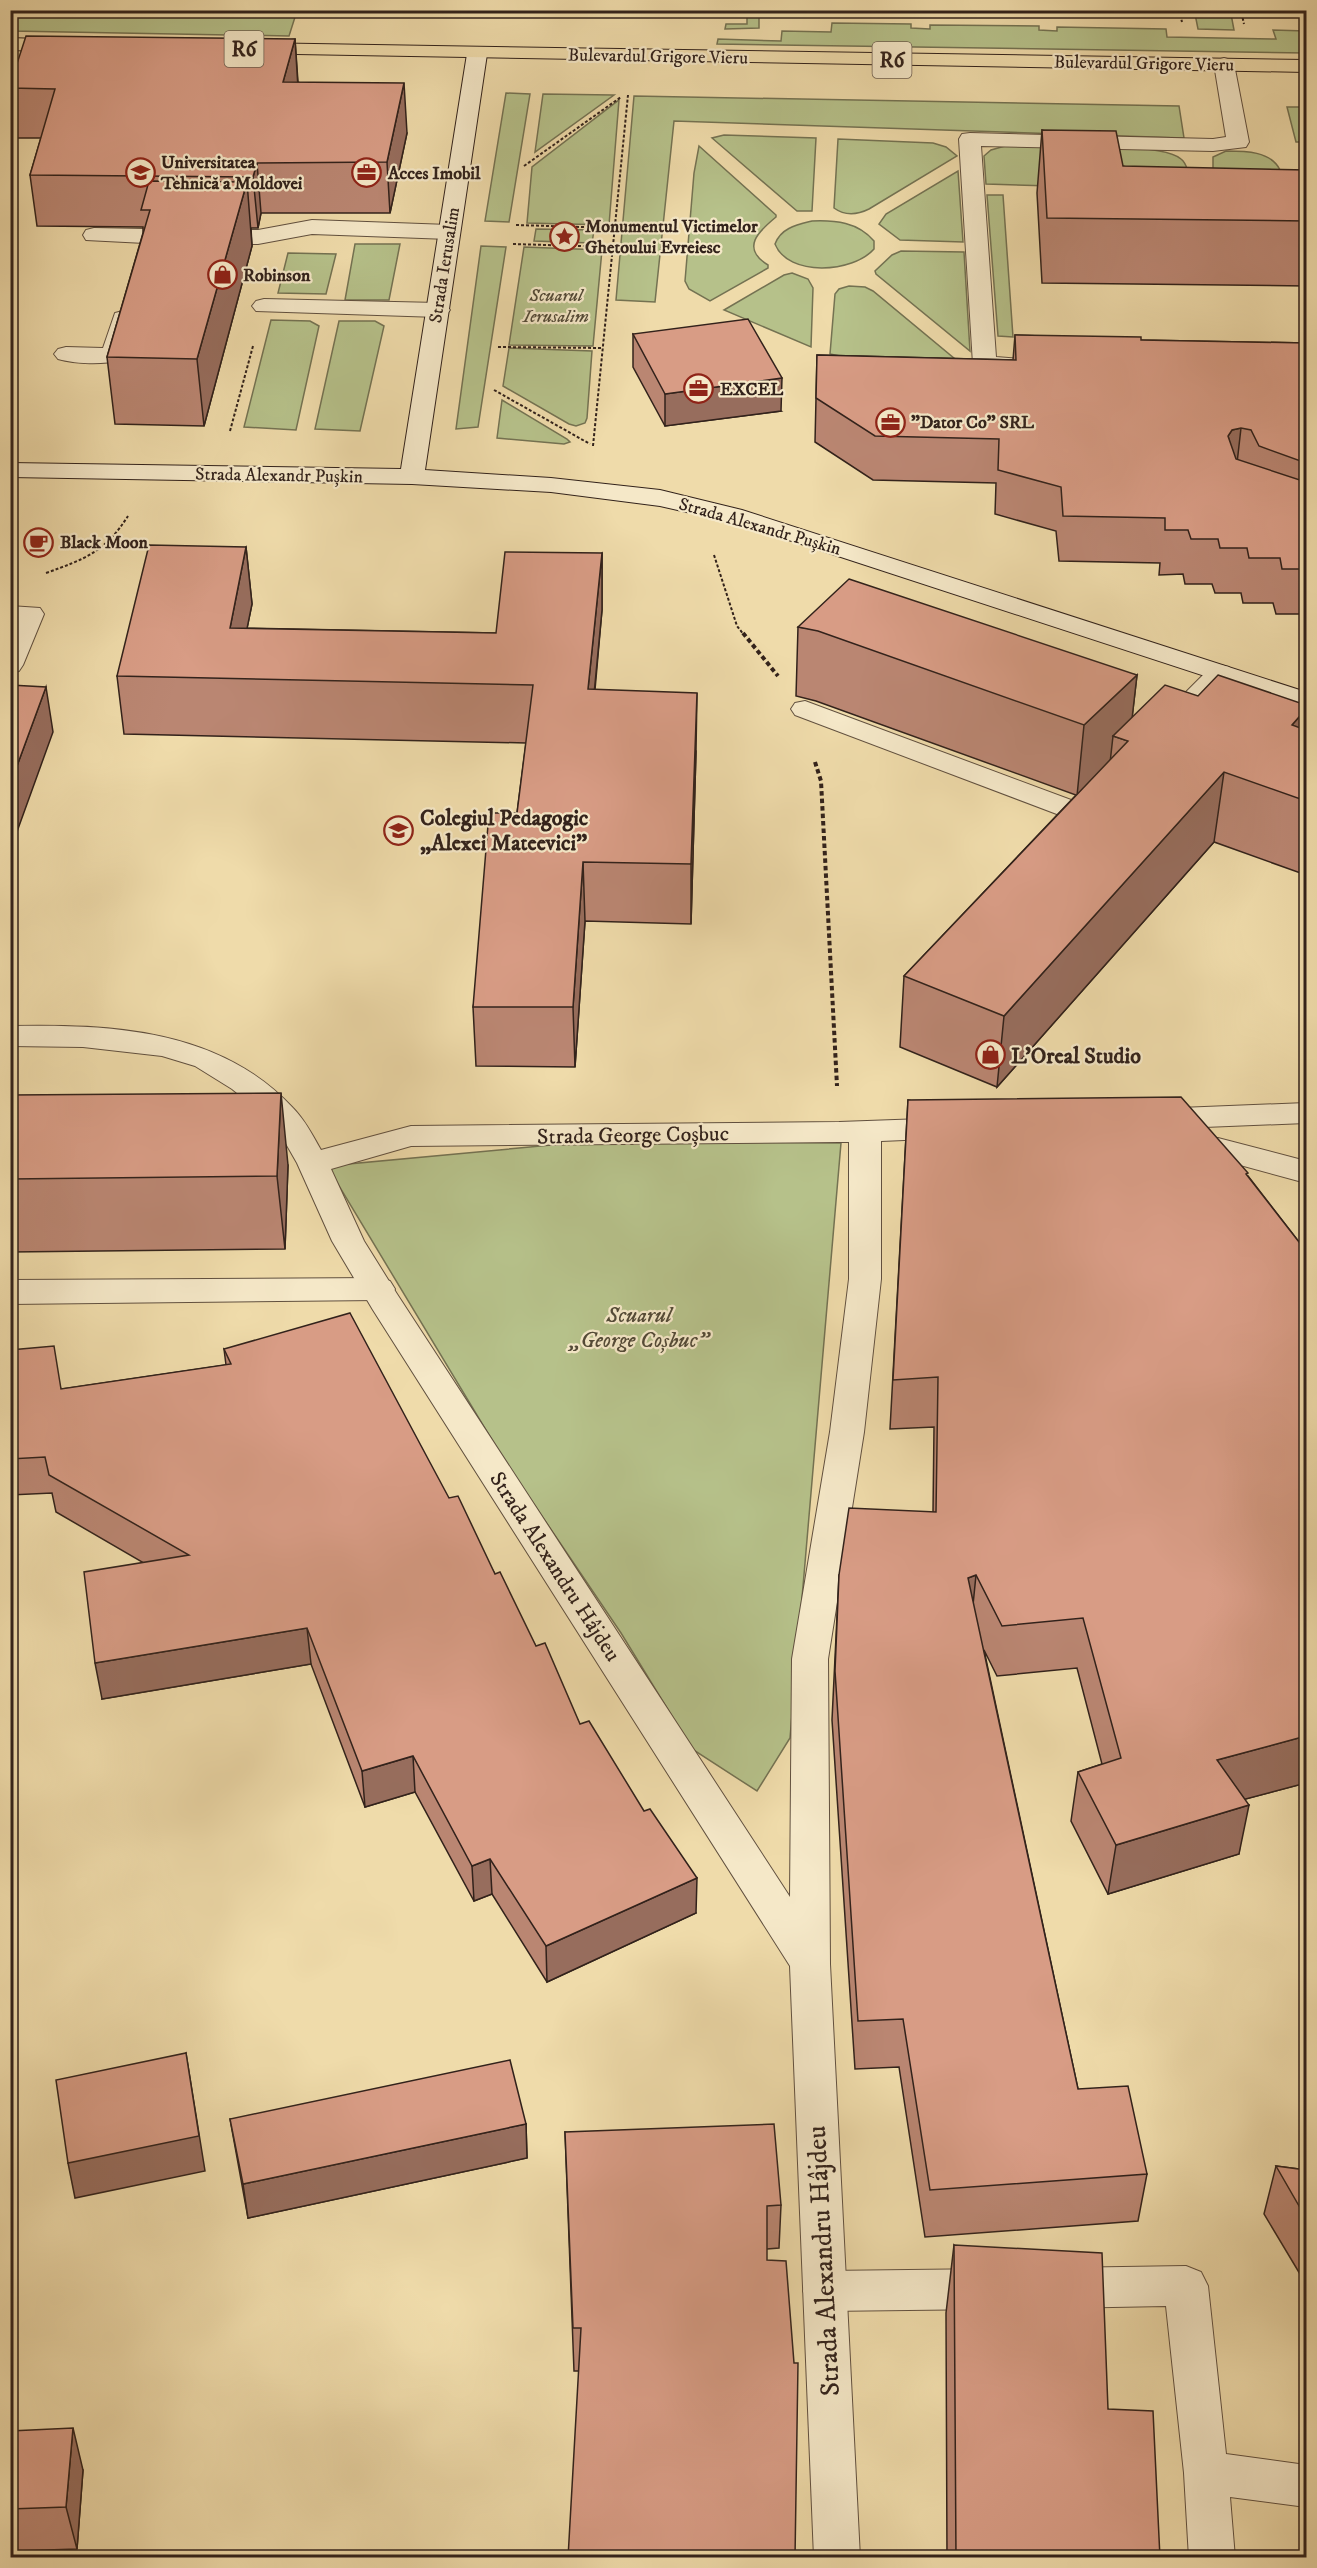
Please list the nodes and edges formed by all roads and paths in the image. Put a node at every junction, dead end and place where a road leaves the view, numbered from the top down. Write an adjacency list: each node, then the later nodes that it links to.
1 (1228, 10): 2 (path)
2 (1241, 11)
3 (10, 45): 4 (main road)
4 (92, 46)
5 (232, 49): 6 (main road, Bulevardul Grigore Vieru / R6)
6 (477, 54): 7 (main road, Bulevardul Grigore Vieru / R6); 12 (street, Strada Ierusalim)
7 (1224, 64): 8 (main road, Bulevardul Grigore Vieru / R6); 22 (street)
8 (1306, 66)
9 (524, 165): 11 (path)
10 (516, 225): 11 (path)
11 (615, 228): 15 (path)
12 (449, 232): 13 (street); 18 (street, Strada Ierusalim)
13 (94, 235)
14 (513, 244): 15 (path)
15 (613, 247): 20 (path)
16 (127, 301): 21 (street)
17 (264, 306): 18 (street)
18 (438, 310): 27 (street, Strada Ierusalim)
19 (498, 347): 20 (path)
20 (603, 348): 24 (path)
21 (66, 354)
22 (1045, 365)
23 (494, 390): 24 (path)
24 (593, 446): 25 (path)
25 (592, 455)
26 (10, 470): 27 (street, Strada Alexandr Pușkin)
27 (412, 477): 32 (street, Strada Alexandr Pușkin)
28 (130, 514): 30 (path)
29 (711, 545): 34 (path)
30 (11, 614): 31 (street)
31 (10, 665)
32 (1220, 673): 33 (street, Strada Alexandr Pușkin); 35 (street)
33 (1306, 702)
34 (805, 709): 36 (street); 42 (path)
35 (1151, 742)
36 (1057, 836)
37 (10, 1036): 44 (street)
38 (1306, 1113): 39 (street)
39 (1199, 1117): 40 (street); 43 (street)
40 (1127, 1120)
41 (984, 1126): 42 (street, Strada George Coșbuc)
42 (852, 1132): 44 (street, Strada George Coșbuc); 49 (street, Strada Alexandru Hâjdeu)
43 (1218, 1149): 45 (street); 46 (street)
44 (313, 1163): 47 (street, Strada Alexandru Hâjdeu)
45 (1306, 1172)
46 (1245, 1189)
47 (378, 1289): 48 (street); 49 (street, Strada Alexandru Hâjdeu)
48 (10, 1292)
49 (810, 1964): 50 (street, Strada Alexandru Hâjdeu)
50 (825, 2291): 51 (street); 53 (street, Strada Alexandru Hâjdeu)
51 (1206, 2473): 52 (street); 54 (street)
52 (1306, 2486)
53 (837, 2558)
54 (1212, 2558)

